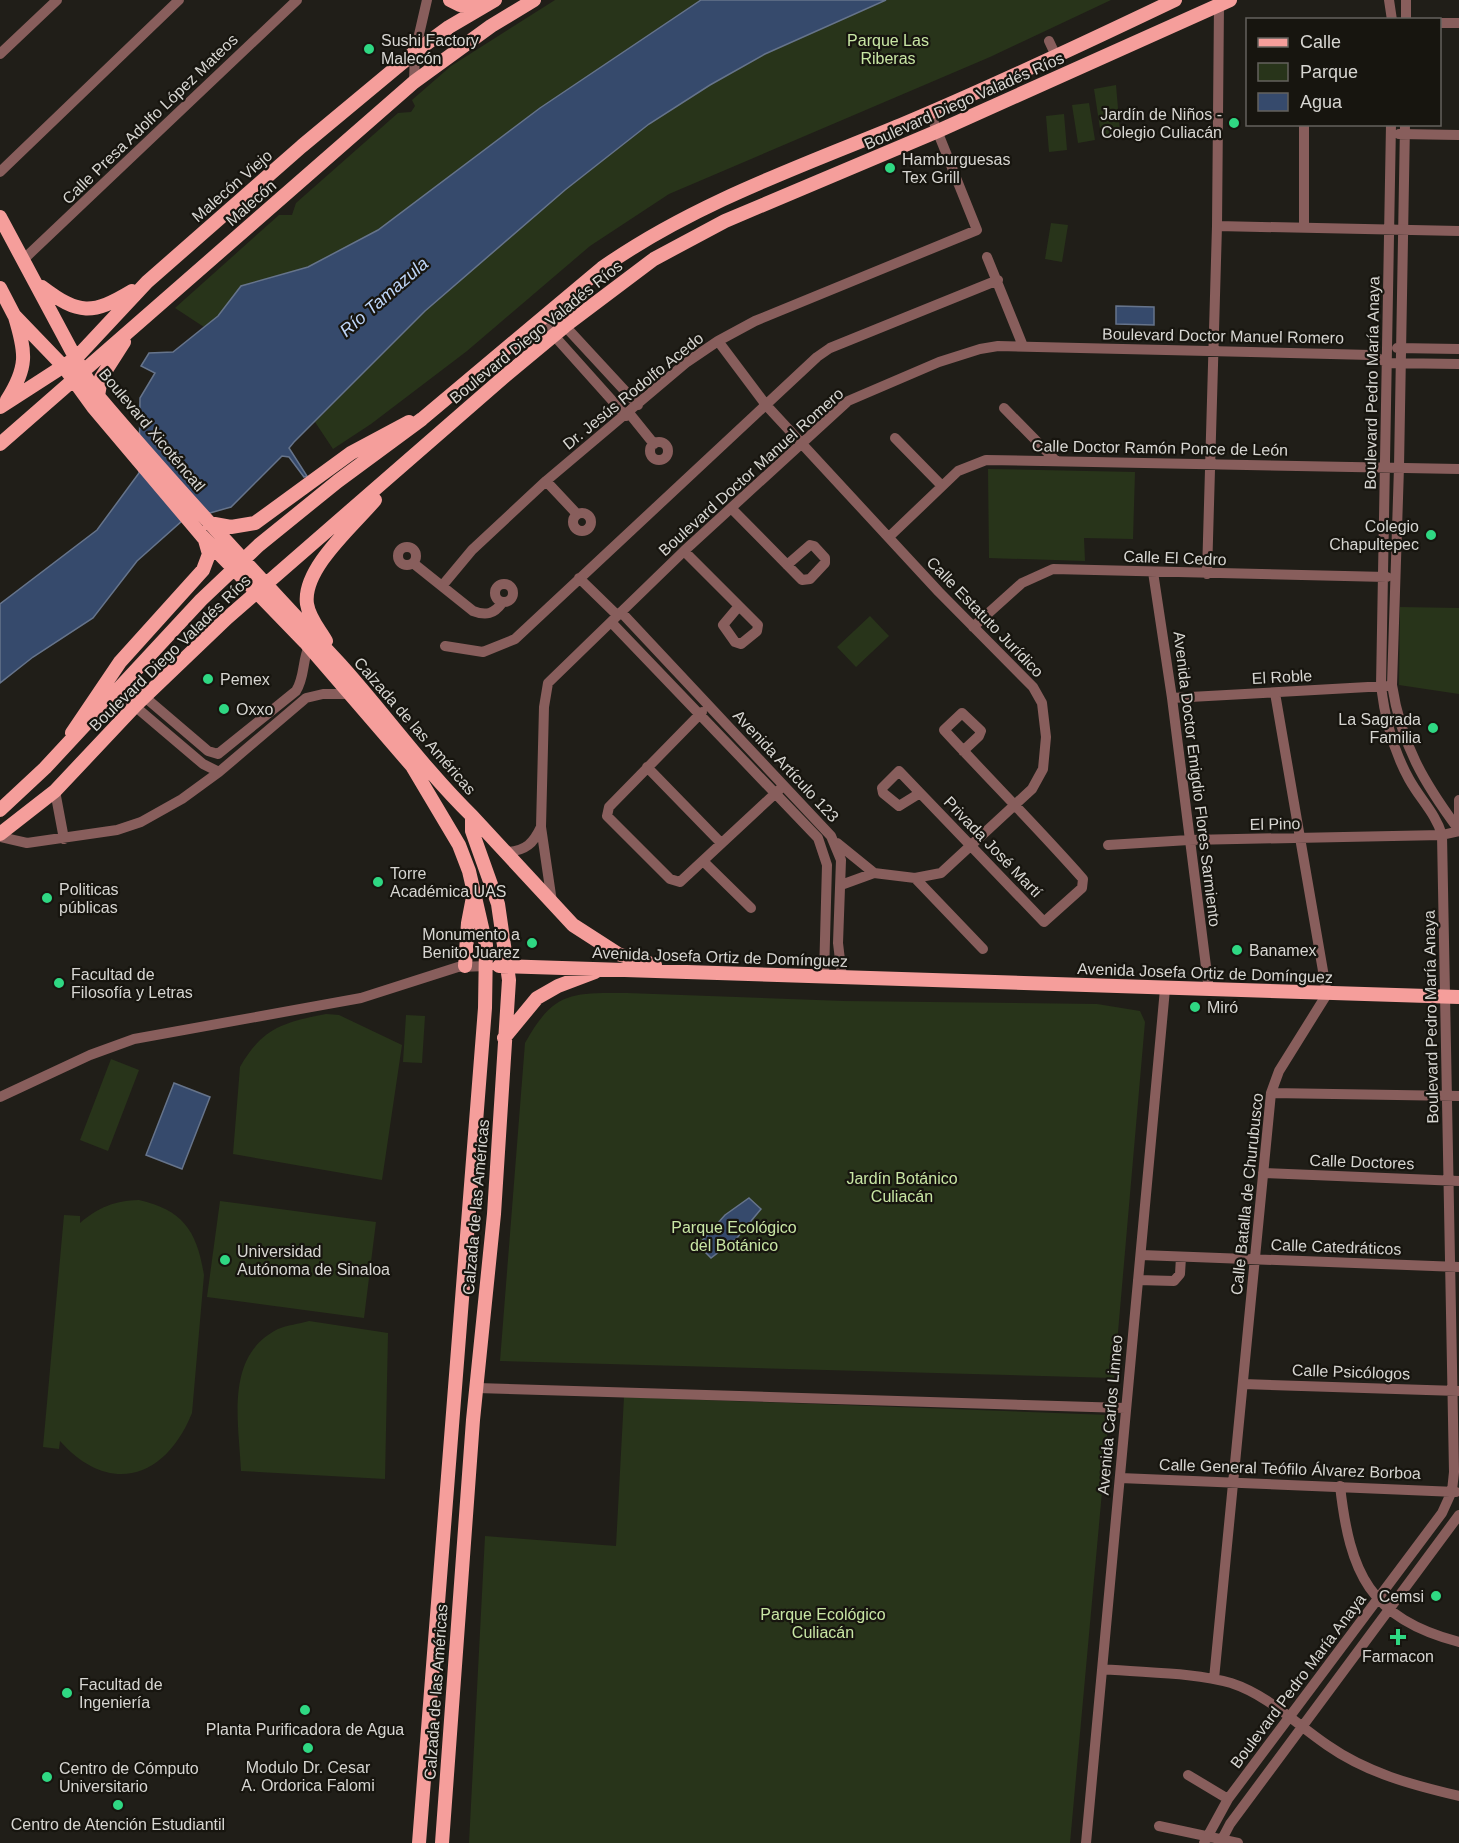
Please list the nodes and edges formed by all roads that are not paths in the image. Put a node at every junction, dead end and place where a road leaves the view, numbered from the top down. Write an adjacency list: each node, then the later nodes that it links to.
1 (57, 0): 18 (street)
2 (179, 0): 27 (street)
3 (297, 0): 35 (street, Calle Presa Adolfo López Mateos)
4 (427, 0): 17 (street)
5 (450, 0): 11 (main road)
6 (534, 0): 20 (main road, Malecón)
7 (1175, 0): 19 (main road, Boulevard Diego Valadés Ríos)
8 (1389, 0): 12 (street)
9 (1406, 0): 13 (street)
10 (1224, 2): 25 (main road, Boulevard Diego Valadés Ríos); 29 (street)
11 (488, 3): 17 (main road, Malecón Viejo)
12 (1392, 18)
13 (1406, 18)
14 (1441, 23): 15 (street)
15 (1459, 23)
16 (1049, 41): 19 (street)
17 (415, 52): 20 (street); 37 (main road, Malecón Viejo)
18 (0, 54)
19 (1056, 56): 21 (main road, Boulevard Diego Valadés Ríos)
20 (414, 82): 43 (main road, Malecón)
21 (930, 113): 25 (street); 41 (main road, Boulevard Diego Valadés Ríos)
22 (1304, 126): 30 (street)
23 (1391, 129): 24 (street); 31 (street, Boulevard Pedro María Anaya)
24 (1405, 129): 26 (street); 32 (street, Boulevard Pedro María Anaya)
25 (938, 131): 42 (main road, Boulevard Diego Valadés Ríos); 45 (street, Dr. Jesús Rodolfo Acedo)
26 (1459, 135)
27 (0, 172)
28 (0, 217): 35 (main road, Boulevard Xicoténcatl)
29 (1217, 226): 30 (street); 50 (street)
30 (1304, 228): 31 (street)
31 (1390, 230): 32 (street); 47 (street, Boulevard Pedro María Anaya)
32 (1403, 230): 33 (street); 48 (street, Boulevard Pedro María Anaya)
33 (1459, 231)
34 (987, 256): 36 (street)
35 (24, 259): 38 (main road, Boulevard Xicoténcatl)
36 (998, 280): 46 (street); 61 (street)
37 (147, 282): 38 (main road); 52 (main road, Malecón Viejo)
38 (37, 283): 52 (main road, Boulevard Xicoténcatl)
39 (0, 288): 40 (main road, Boulevard Xicoténcatl)
40 (15, 315): 56 (main road, Boulevard Xicoténcatl); 59 (main road)
41 (546, 317): 42 (street); 44 (street); 64 (main road, Boulevard Diego Valadés Ríos)
42 (565, 326): 44 (main road, Boulevard Diego Valadés Ríos); 60 (street)
43 (129, 333): 57 (main road, Malecón); 58 (main road)
44 (554, 335): 63 (street); 74 (main road, Boulevard Diego Valadés Ríos)
45 (718, 342): 60 (street, Dr. Jesús Rodolfo Acedo); 61 (street, Calle Estatuto Jurídico)
46 (1023, 346): 50 (street, Boulevard Doctor Manuel Romero); 66 (street, Boulevard Doctor Manuel Romero)
47 (1388, 348): 48 (street, Boulevard Doctor Manuel Romero); 51 (street, Boulevard Doctor Manuel Romero); 53 (street, Boulevard Pedro María Anaya)
48 (1402, 348): 49 (street, Boulevard Doctor Manuel Romero); 54 (street, Boulevard Pedro María Anaya)
49 (1459, 349)
50 (1213, 350): 51 (street, Boulevard Doctor Manuel Romero); 70 (street)
51 (1371, 355): 53 (street, Boulevard Doctor Manuel Romero)
52 (76, 358): 56 (main road, Malecón Viejo); 57 (main road, Boulevard Xicoténcatl)
53 (1388, 363): 54 (street, Boulevard Doctor Manuel Romero); 71 (street, Boulevard Pedro María Anaya)
54 (1402, 363): 55 (street, Boulevard Doctor Manuel Romero); 72 (street, Boulevard Pedro María Anaya)
55 (1459, 364)
56 (64, 368): 57 (main road, Boulevard Xicoténcatl); 59 (main road, Malecón Viejo)
57 (78, 377): 58 (main road, Boulevard Xicoténcatl); 67 (main road, Malecón)
58 (98, 401): 79 (main road, Boulevard Xicoténcatl); 80 (main road, Boulevard Xicoténcatl)
59 (3, 404)
60 (638, 405): 63 (street, Dr. Jesús Rodolfo Acedo)
61 (766, 405): 66 (street, Calle Estatuto Jurídico); 89 (street)
62 (1004, 408): 69 (street)
63 (627, 414): 68 (street); 75 (street, Dr. Jesús Rodolfo Acedo)
64 (421, 420): 79 (main road); 98 (main road, Boulevard Diego Valadés Ríos)
65 (895, 438): 76 (street)
66 (803, 442): 77 (street, Boulevard Doctor Manuel Romero); 81 (street, Calle Estatuto Jurídico)
67 (0, 444)
68 (654, 444)
69 (1056, 461): 70 (street, Calle Doctor Ramón Ponce de León); 76 (street, Calle Doctor Ramón Ponce de León)
70 (1210, 465): 71 (street, Calle Doctor Ramón Ponce de León); 86 (street)
71 (1386, 466): 72 (street, Calle Doctor Ramón Ponce de León); 87 (street, Boulevard Pedro María Anaya)
72 (1399, 467): 73 (street, Calle Doctor Ramón Ponce de León); 88 (street, Boulevard Pedro María Anaya)
73 (1459, 469)
74 (390, 479): 97 (main road); 103 (main road, Boulevard Diego Valadés Ríos)
75 (546, 482): 78 (street); 90 (street, Dr. Jesús Rodolfo Acedo)
76 (942, 486): 81 (street, Calle Doctor Ramón Ponce de León)
77 (731, 508): 82 (street, Boulevard Doctor Manuel Romero); 84 (street)
78 (577, 514)
79 (209, 523): 95 (main road, Boulevard Xicoténcatl)
80 (202, 536): 95 (main road, Boulevard Xicoténcatl); 106 (main road)
81 (890, 536): 94 (street, Calle Estatuto Jurídico)
82 (684, 551): 92 (street); 93 (street, Boulevard Doctor Manuel Romero)
83 (413, 563): 90 (street)
84 (787, 565): 84 (street)
85 (1153, 572): 86 (street, Calle El Cedro); 94 (street, Calle El Cedro); 102 (street, Avenida Doctor Emigdio Flores Sarmiento)
86 (1207, 574): 87 (street, Calle El Cedro)
87 (1382, 577): 88 (street, Calle El Cedro); 99 (street, Boulevard Pedro María Anaya)
88 (1396, 577): 99 (street, Boulevard Pedro María Anaya)
89 (579, 578): 93 (street); 96 (street)
90 (442, 586): 91 (street)
91 (502, 603)
92 (739, 606): 92 (street)
93 (616, 616): 104 (street, Avenida Artículo 123); 105 (street, Avenida Artículo 123); 119 (street, Boulevard Doctor Manuel Romero)
94 (973, 627): 115 (street, Calle Estatuto Jurídico)
95 (310, 642): 97 (main road, Calzada de las Américas); 101 (main road, Calzada de las Américas); 103 (street)
96 (446, 646)
97 (341, 665): 117 (main road, Calzada de las Américas)
98 (122, 686): 103 (street); 106 (main road, Boulevard Diego Valadés Ríos)
99 (1387, 686): 100 (street, El Roble); 120 (street, Boulevard Pedro María Anaya); 121 (street, Boulevard Pedro María Anaya)
100 (1275, 693): 102 (street, El Roble); 123 (street)
101 (352, 694): 109 (street); 135 (main road, Calzada de las Américas)
102 (1172, 698): 125 (street, Avenida Doctor Emigdio Flores Sarmiento)
103 (140, 701): 109 (street); 111 (main road, Boulevard Diego Valadés Ríos)
104 (709, 706): 105 (street); 110 (street, Avenida Artículo 123)
105 (699, 715): 108 (street); 113 (street, Avenida Artículo 123)
106 (66, 745): 116 (main road, Boulevard Diego Valadés Ríos)
107 (963, 751): 107 (street); 115 (street)
108 (647, 766): 127 (street); 131 (street)
109 (219, 772): 124 (street)
110 (785, 784): 113 (street); 126 (street, Avenida Artículo 123)
111 (55, 791): 122 (main road, Boulevard Diego Valadés Ríos); 124 (street)
112 (920, 793): 129 (street, Privada José Martí)
113 (775, 794): 127 (street); 144 (street, Avenida Artículo 123)
114 (1459, 800): 118 (street)
115 (1014, 806): 129 (street, Calle Estatuto Jurídico); 129 (street, Privada José Martí)
116 (0, 810)
117 (472, 816): 130 (main road); 141 (main road, Calzada de las Américas)
118 (1459, 824)
119 (541, 827): 130 (street); 136 (street, Boulevard Doctor Manuel Romero)
120 (1459, 831): 121 (street, El Pino)
121 (1443, 835): 123 (street, El Pino); 149 (street, Boulevard Pedro María Anaya)
122 (0, 836): 124 (street)
123 (1300, 838): 125 (street, El Pino); 148 (street)
124 (64, 839)
125 (1189, 840): 128 (street, El Pino); 147 (street, Avenida Doctor Emigdio Flores Sarmiento)
126 (835, 842): 132 (street); 134 (street, Avenida Artículo 123)
127 (721, 843): 131 (street)
128 (1108, 845)
129 (971, 847): 133 (street, Calle Estatuto Jurídico)
130 (505, 850): 136 (main road)
131 (703, 861): 137 (street)
132 (874, 873): 133 (street, Calle Estatuto Jurídico); 134 (street)
133 (915, 878): 138 (street)
134 (841, 885): 145 (street, Avenida Artículo 123)
135 (474, 891): 139 (main road); 140 (main road, Calzada de las Américas)
136 (553, 905): 143 (main road)
137 (751, 908)
138 (984, 949)
139 (465, 966): 140 (street, Avenida Josefa Ortiz de Domínguez); 153 (street, Avenida Josefa Ortiz de Domínguez)
140 (488, 966): 141 (main road, Avenida Josefa Ortiz de Domínguez); 183 (main road, Calzada de las Américas)
141 (508, 966): 142 (main road, Avenida Josefa Ortiz de Domínguez); 150 (main road, Calzada de las Américas)
142 (601, 969): 143 (main road, Avenida Josefa Ortiz de Domínguez); 150 (main road)
143 (677, 971): 144 (main road, Avenida Josefa Ortiz de Domínguez)
144 (824, 976): 145 (main road, Avenida Josefa Ortiz de Domínguez)
145 (842, 977): 146 (main road, Avenida Josefa Ortiz de Domínguez)
146 (1165, 989): 147 (main road, Avenida Josefa Ortiz de Domínguez); 156 (street, Avenida Carlos Linneo)
147 (1209, 990): 148 (main road, Avenida Josefa Ortiz de Domínguez)
148 (1327, 994): 149 (main road, Avenida Josefa Ortiz de Domínguez); 151 (street, Calle Batalla de Churubusco)
149 (1453, 997): 152 (street, Boulevard Pedro María Anaya)
150 (504, 1038): 162 (main road, Calzada de las Américas)
151 (1271, 1093): 152 (street); 154 (street, Calle Batalla de Churubusco)
152 (1453, 1096): 155 (street, Boulevard Pedro María Anaya)
153 (0, 1097)
154 (1263, 1173): 155 (street, Calle Doctores); 158 (street, Calle Batalla de Churubusco)
155 (1454, 1180): 159 (street, Boulevard Pedro María Anaya)
156 (1141, 1255): 157 (street, Calle Catedráticos); 160 (street, Avenida Carlos Linneo)
157 (1181, 1257): 158 (street, Calle Catedráticos); 160 (street)
158 (1255, 1259): 159 (street, Calle Catedráticos); 161 (street, Calle Batalla de Churubusco)
159 (1455, 1267): 163 (street, Boulevard Pedro María Anaya)
160 (1138, 1280): 164 (street, Avenida Carlos Linneo)
161 (1243, 1384): 163 (street, Calle Psicólogos); 166 (street, Calle Batalla de Churubusco)
162 (477, 1388): 164 (street); 184 (main road, Calzada de las Américas)
163 (1456, 1391): 168 (street, Boulevard Pedro María Anaya)
164 (1125, 1408): 165 (street, Avenida Carlos Linneo)
165 (1120, 1478): 166 (street, Calle General Teófilo Álvarez Borboa); 173 (street, Avenida Carlos Linneo)
166 (1233, 1482): 167 (street, Calle General Teófilo Álvarez Borboa); 174 (street, Calle Batalla de Churubusco)
167 (1340, 1486): 168 (street, Calle General Teófilo Álvarez Borboa); 170 (street)
168 (1455, 1492): 170 (street, Boulevard Pedro María Anaya)
169 (1459, 1515): 171 (street, Boulevard Pedro María Anaya)
170 (1379, 1600): 171 (street); 175 (street, Boulevard Pedro María Anaya)
171 (1389, 1608): 172 (street); 176 (street, Boulevard Pedro María Anaya)
172 (1459, 1642)
173 (1104, 1669): 174 (street); 185 (street, Avenida Carlos Linneo)
174 (1214, 1679): 175 (street)
175 (1290, 1717): 176 (street); 179 (street, Boulevard Pedro María Anaya)
176 (1302, 1726): 178 (street); 182 (street, Boulevard Pedro María Anaya)
177 (1188, 1775): 179 (street)
178 (1459, 1796)
179 (1228, 1799): 181 (street, Boulevard Pedro María Anaya)
180 (1159, 1826): 181 (street)
181 (1205, 1840): 182 (street)
182 (1221, 1841): 186 (street)
183 (419, 1843)
184 (442, 1843)
185 (1086, 1843)
186 (1238, 1843)

